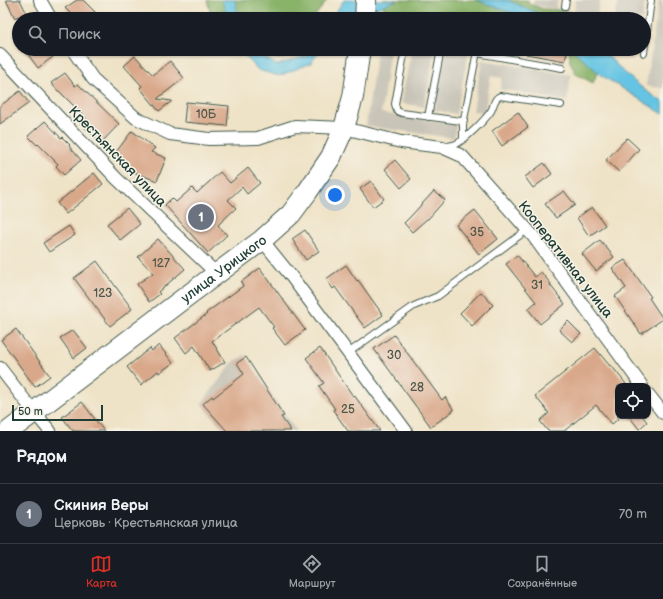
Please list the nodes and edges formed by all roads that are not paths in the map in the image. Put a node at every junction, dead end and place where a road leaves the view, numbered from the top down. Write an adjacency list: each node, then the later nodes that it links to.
1 (40, 0): 4 (street)
2 (366, 0): 5 (main road)
3 (651, 0): 6 (lane)
4 (47, 12)
5 (365, 12)
6 (649, 12)
7 (0, 55): 23 (street, Крестьянская улица)
8 (77, 56): 18 (street, Кооперативная улица)
9 (359, 56): 18 (main road, улица Урицкого)
10 (404, 56): 16 (lane)
11 (440, 56): 16 (lane)
12 (476, 56): 17 (lane)
13 (502, 56): 14 (lane)
14 (562, 68)
15 (561, 105): 19 (lane)
16 (428, 117): 17 (lane)
17 (463, 125): 19 (lane)
18 (344, 128): 20 (street, Кооперативная улица); 22 (main road, улица Урицкого)
19 (463, 139): 20 (lane)
20 (442, 147): 21 (street, Кооперативная улица)
21 (527, 230): 24 (lane); 26 (street, Кооперативная улица)
22 (262, 240): 23 (main road, улица Урицкого); 24 (street)
23 (217, 274): 28 (main road, улица Урицкого)
24 (348, 353): 32 (street)
25 (0, 368): 28 (street)
26 (640, 383)
27 (651, 398): 29 (street)
28 (34, 412): 30 (main road, улица Урицкого); 31 (street)
29 (663, 413)
30 (9, 431)
31 (50, 431)
32 (406, 431)

